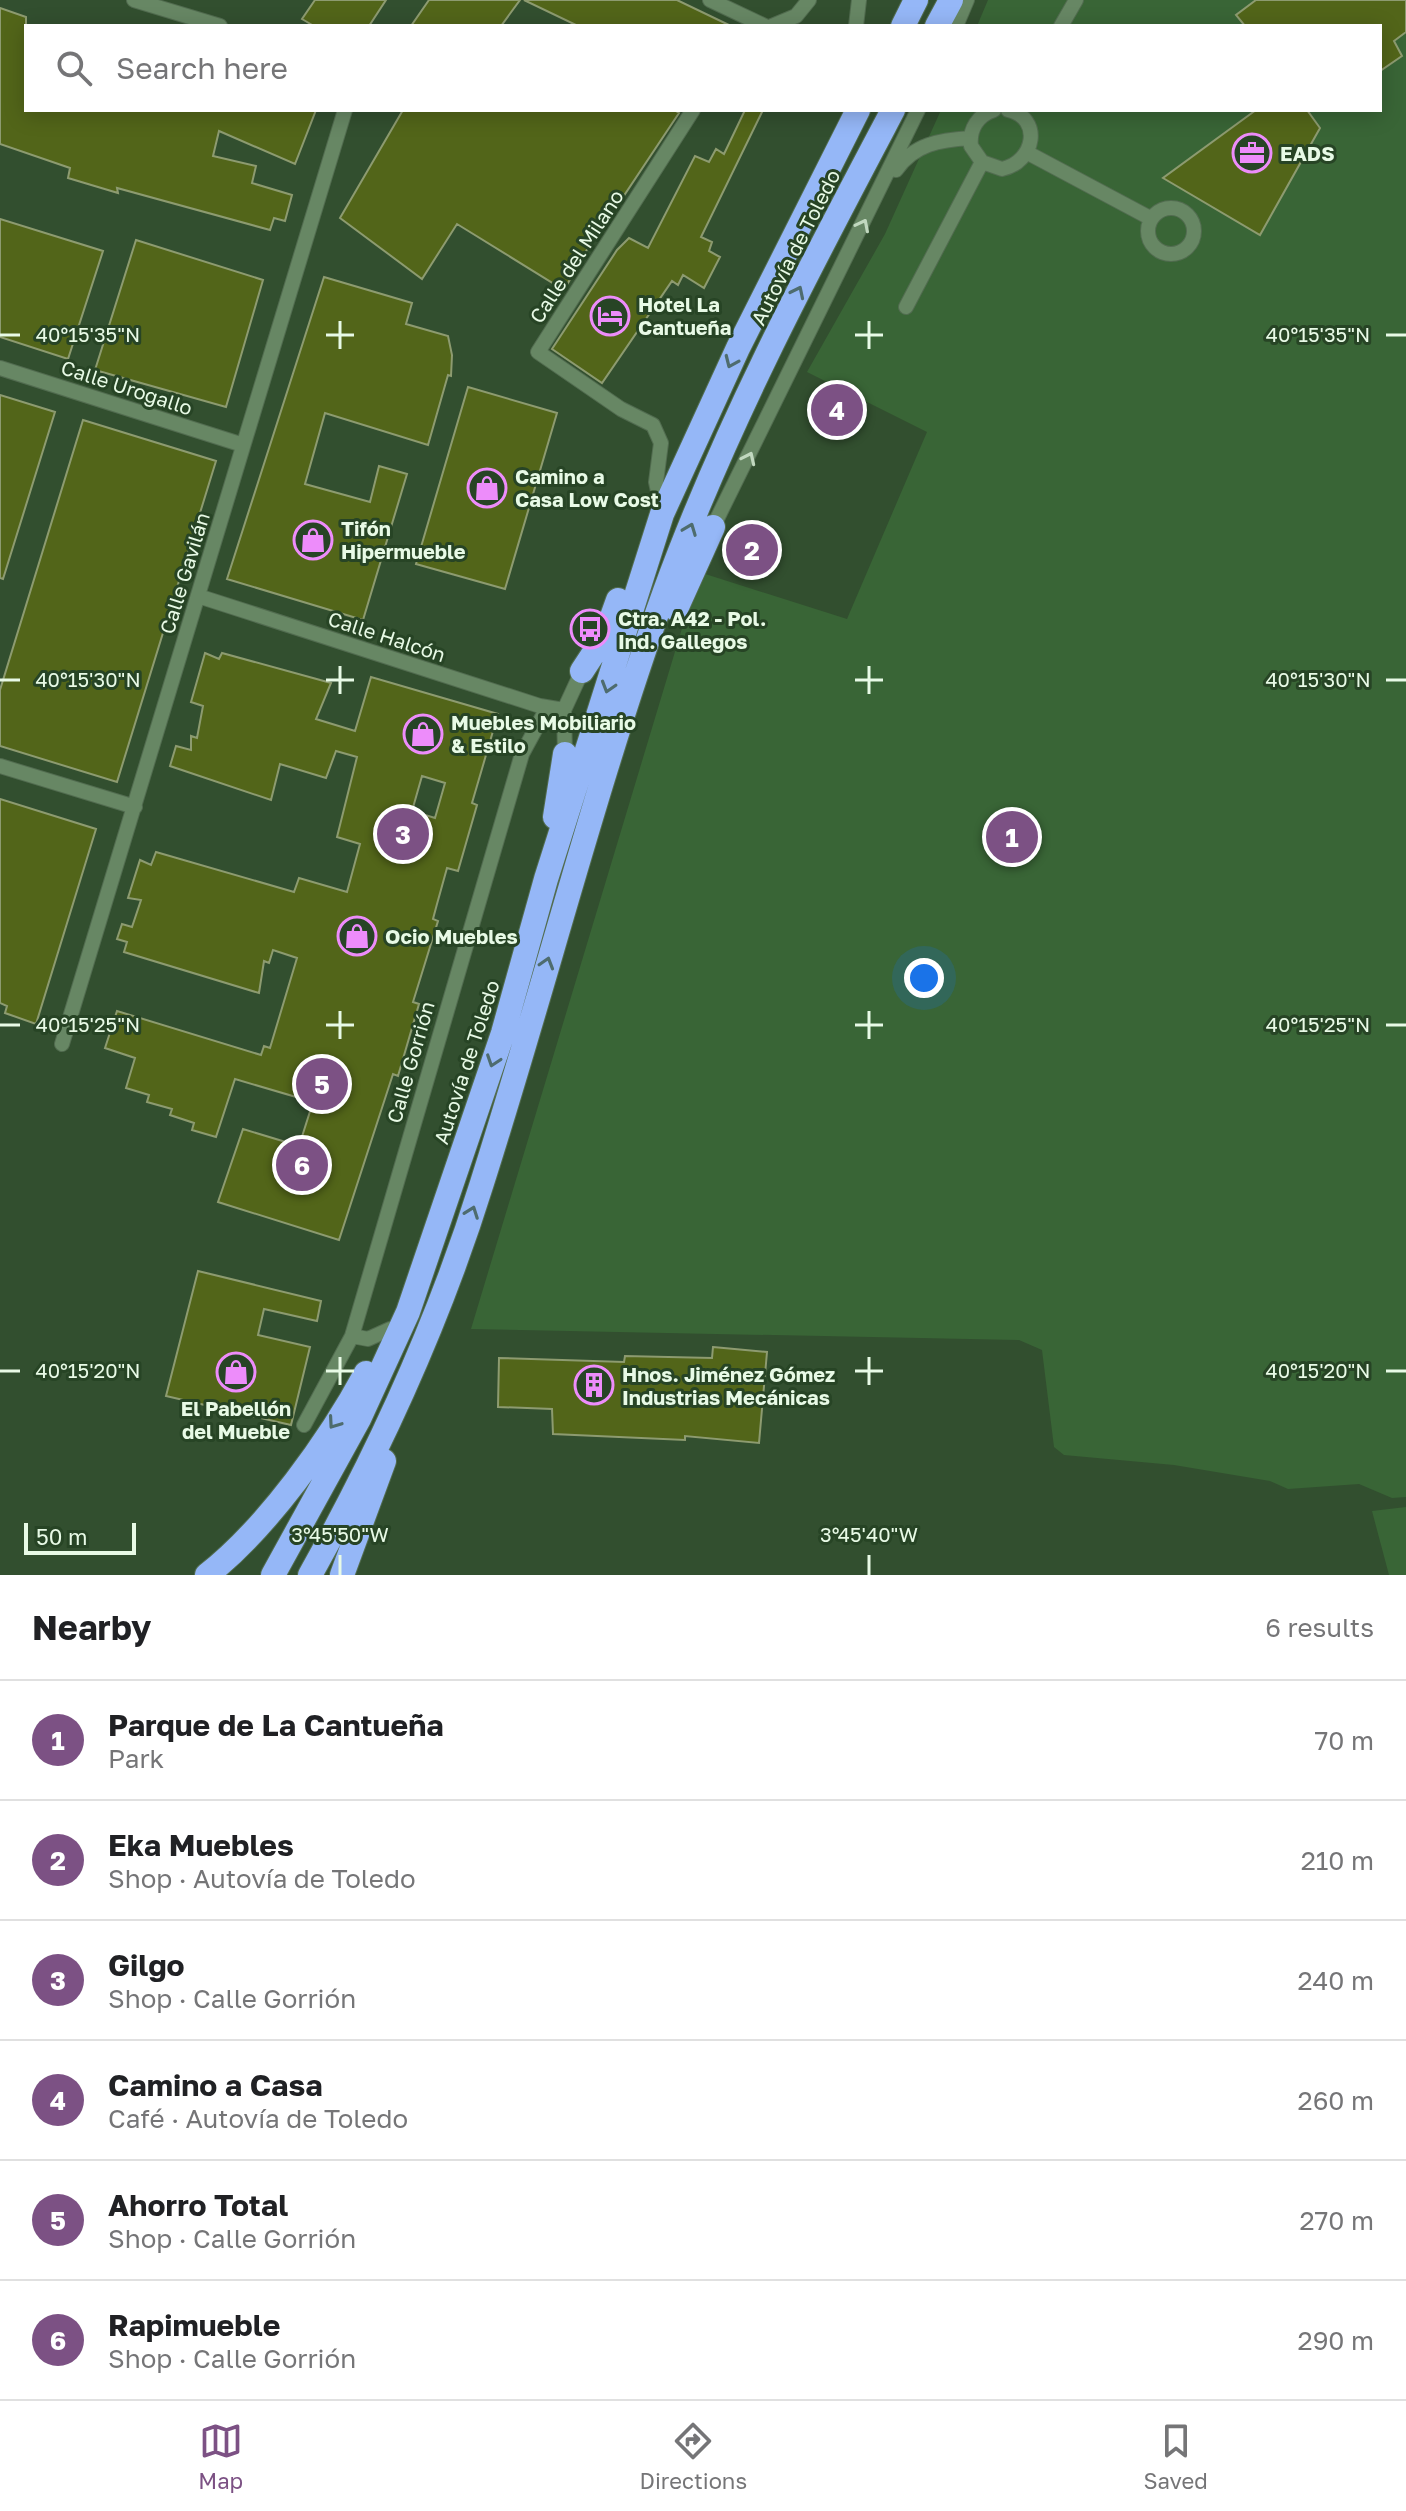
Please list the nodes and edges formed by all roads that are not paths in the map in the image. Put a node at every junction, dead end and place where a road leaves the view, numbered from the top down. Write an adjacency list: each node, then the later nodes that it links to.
1 (134, 0): 9 (street)
2 (710, 0): 10 (street)
3 (809, 0): 11 (street)
4 (859, 0): 12 (street)
5 (916, 0): 13 (highway)
6 (951, 0): 14 (highway)
7 (967, 0): 15 (street)
8 (1076, 0): 16 (street)
9 (213, 24)
10 (761, 24)
11 (777, 24)
12 (856, 24)
13 (904, 24)
14 (938, 24)
15 (957, 24)
16 (1062, 24)
17 (345, 112): 31 (street, Calle Gavilán)
18 (692, 112): 32 (street, Calle del Milano)
19 (855, 112): 32 (highway, Autovía de Toledo, one-way to 32)
20 (892, 112): 39 (highway, Autovía de Toledo, one-way to 20)
21 (917, 112): 27 (street)
22 (991, 112): 24 (street)
23 (1015, 112): 25 (street)
24 (970, 138): 26 (street); 27 (street)
25 (1028, 153): 26 (street); 28 (street)
26 (982, 162): 29 (street)
27 (879, 193): 33 (street, one-way to 27)
28 (1150, 218)
29 (906, 307)
30 (0, 368): 31 (street, Calle Urogallo)
31 (243, 445): 34 (street, Calle Gavilán)
32 (659, 523): 35 (highway); 42 (highway, Autovía de Toledo, one-way to 42)
33 (713, 527): 39 (highway)
34 (198, 596): 36 (street, Calle Halcón); 41 (street, Calle Gavilán)
35 (582, 671): 37 (street)
36 (547, 708): 37 (street, Calle Halcón); 46 (street, Calle Gorrión)
37 (564, 710): 38 (street)
38 (565, 754): 42 (highway)
39 (609, 761): 44 (highway, Autovía de Toledo, one-way to 39)
40 (0, 766): 41 (street)
41 (135, 807): 43 (street, Calle Gavilán)
42 (546, 879): 45 (highway, Autovía de Toledo, one-way to 45)
43 (62, 1044)
44 (446, 1286): 50 (highway, Autovía de Toledo); 51 (highway)
45 (399, 1320): 46 (street); 48 (highway, one-way to 48); 49 (highway, Autovía de Toledo)
46 (352, 1336): 47 (street, Calle Gorrión)
47 (304, 1425)
48 (207, 1575)
49 (273, 1575)
50 (310, 1575)
51 (342, 1575)

